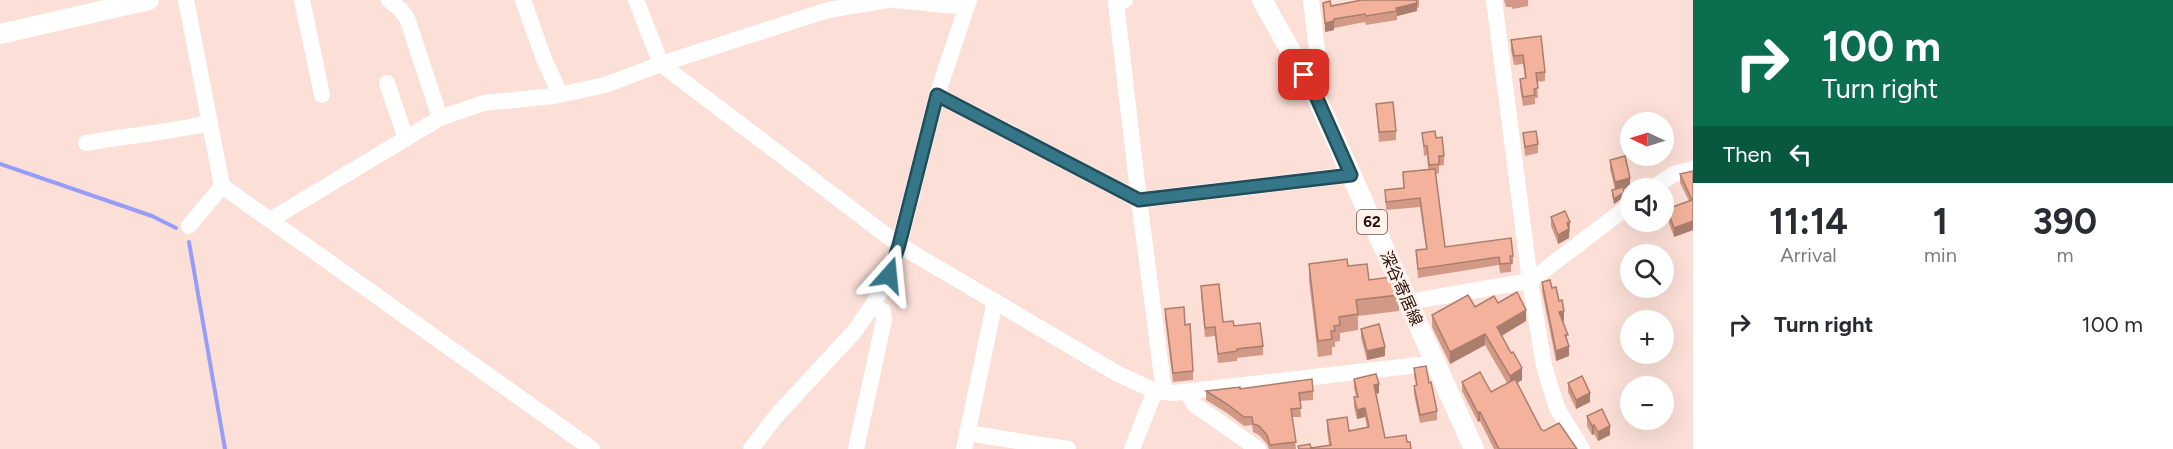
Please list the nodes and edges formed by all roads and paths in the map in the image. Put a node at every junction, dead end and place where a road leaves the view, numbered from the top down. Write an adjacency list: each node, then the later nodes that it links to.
1 (149, 0): 14 (main road)
2 (186, 0): 22 (street)
3 (302, 0): 19 (street)
4 (389, 0): 21 (street)
5 (523, 0): 17 (street)
6 (636, 0): 15 (street)
7 (888, 0): 15 (street)
8 (894, 0): 13 (street)
9 (1125, 0): 29 (street)
10 (1262, 0): 18 (main road, 深谷寄居線 / 62)
11 (1311, 0): 18 (street)
12 (1494, 0): 34 (street)
13 (968, 4): 20 (street)
14 (0, 34)
15 (662, 64): 17 (street); 33 (street)
16 (387, 82): 23 (street)
17 (560, 94): 21 (street)
18 (1315, 94): 26 (main road, 深谷寄居線 / 62)
19 (322, 95)
20 (937, 95): 29 (street); 33 (street)
21 (440, 118): 23 (street)
22 (210, 123): 24 (street); 28 (street)
23 (406, 138): 31 (street)
24 (86, 143)
25 (1693, 169): 27 (street)
26 (1351, 175): 29 (street); 36 (main road, 深谷寄居線 / 62)
27 (1668, 178)
28 (222, 186): 31 (street); 32 (street)
29 (1139, 200): 39 (street)
30 (1620, 213): 34 (street)
31 (270, 220): 42 (street)
32 (189, 226)
33 (899, 245): 35 (street); 37 (street)
34 (1530, 281): 36 (street); 49 (street)
35 (995, 301): 39 (street); 41 (street)
36 (1408, 302): 38 (main road, 深谷寄居線 / 62)
37 (872, 306): 43 (street); 44 (street)
38 (1436, 363): 40 (street); 48 (main road, 深谷寄居線 / 62)
39 (1159, 391): 40 (street); 46 (street)
40 (1187, 392): 47 (street)
41 (966, 441): 45 (street)
42 (592, 449)
43 (751, 449)
44 (856, 449)
45 (1068, 449)
46 (1132, 449)
47 (1258, 449)
48 (1474, 449)
49 (1582, 449)

